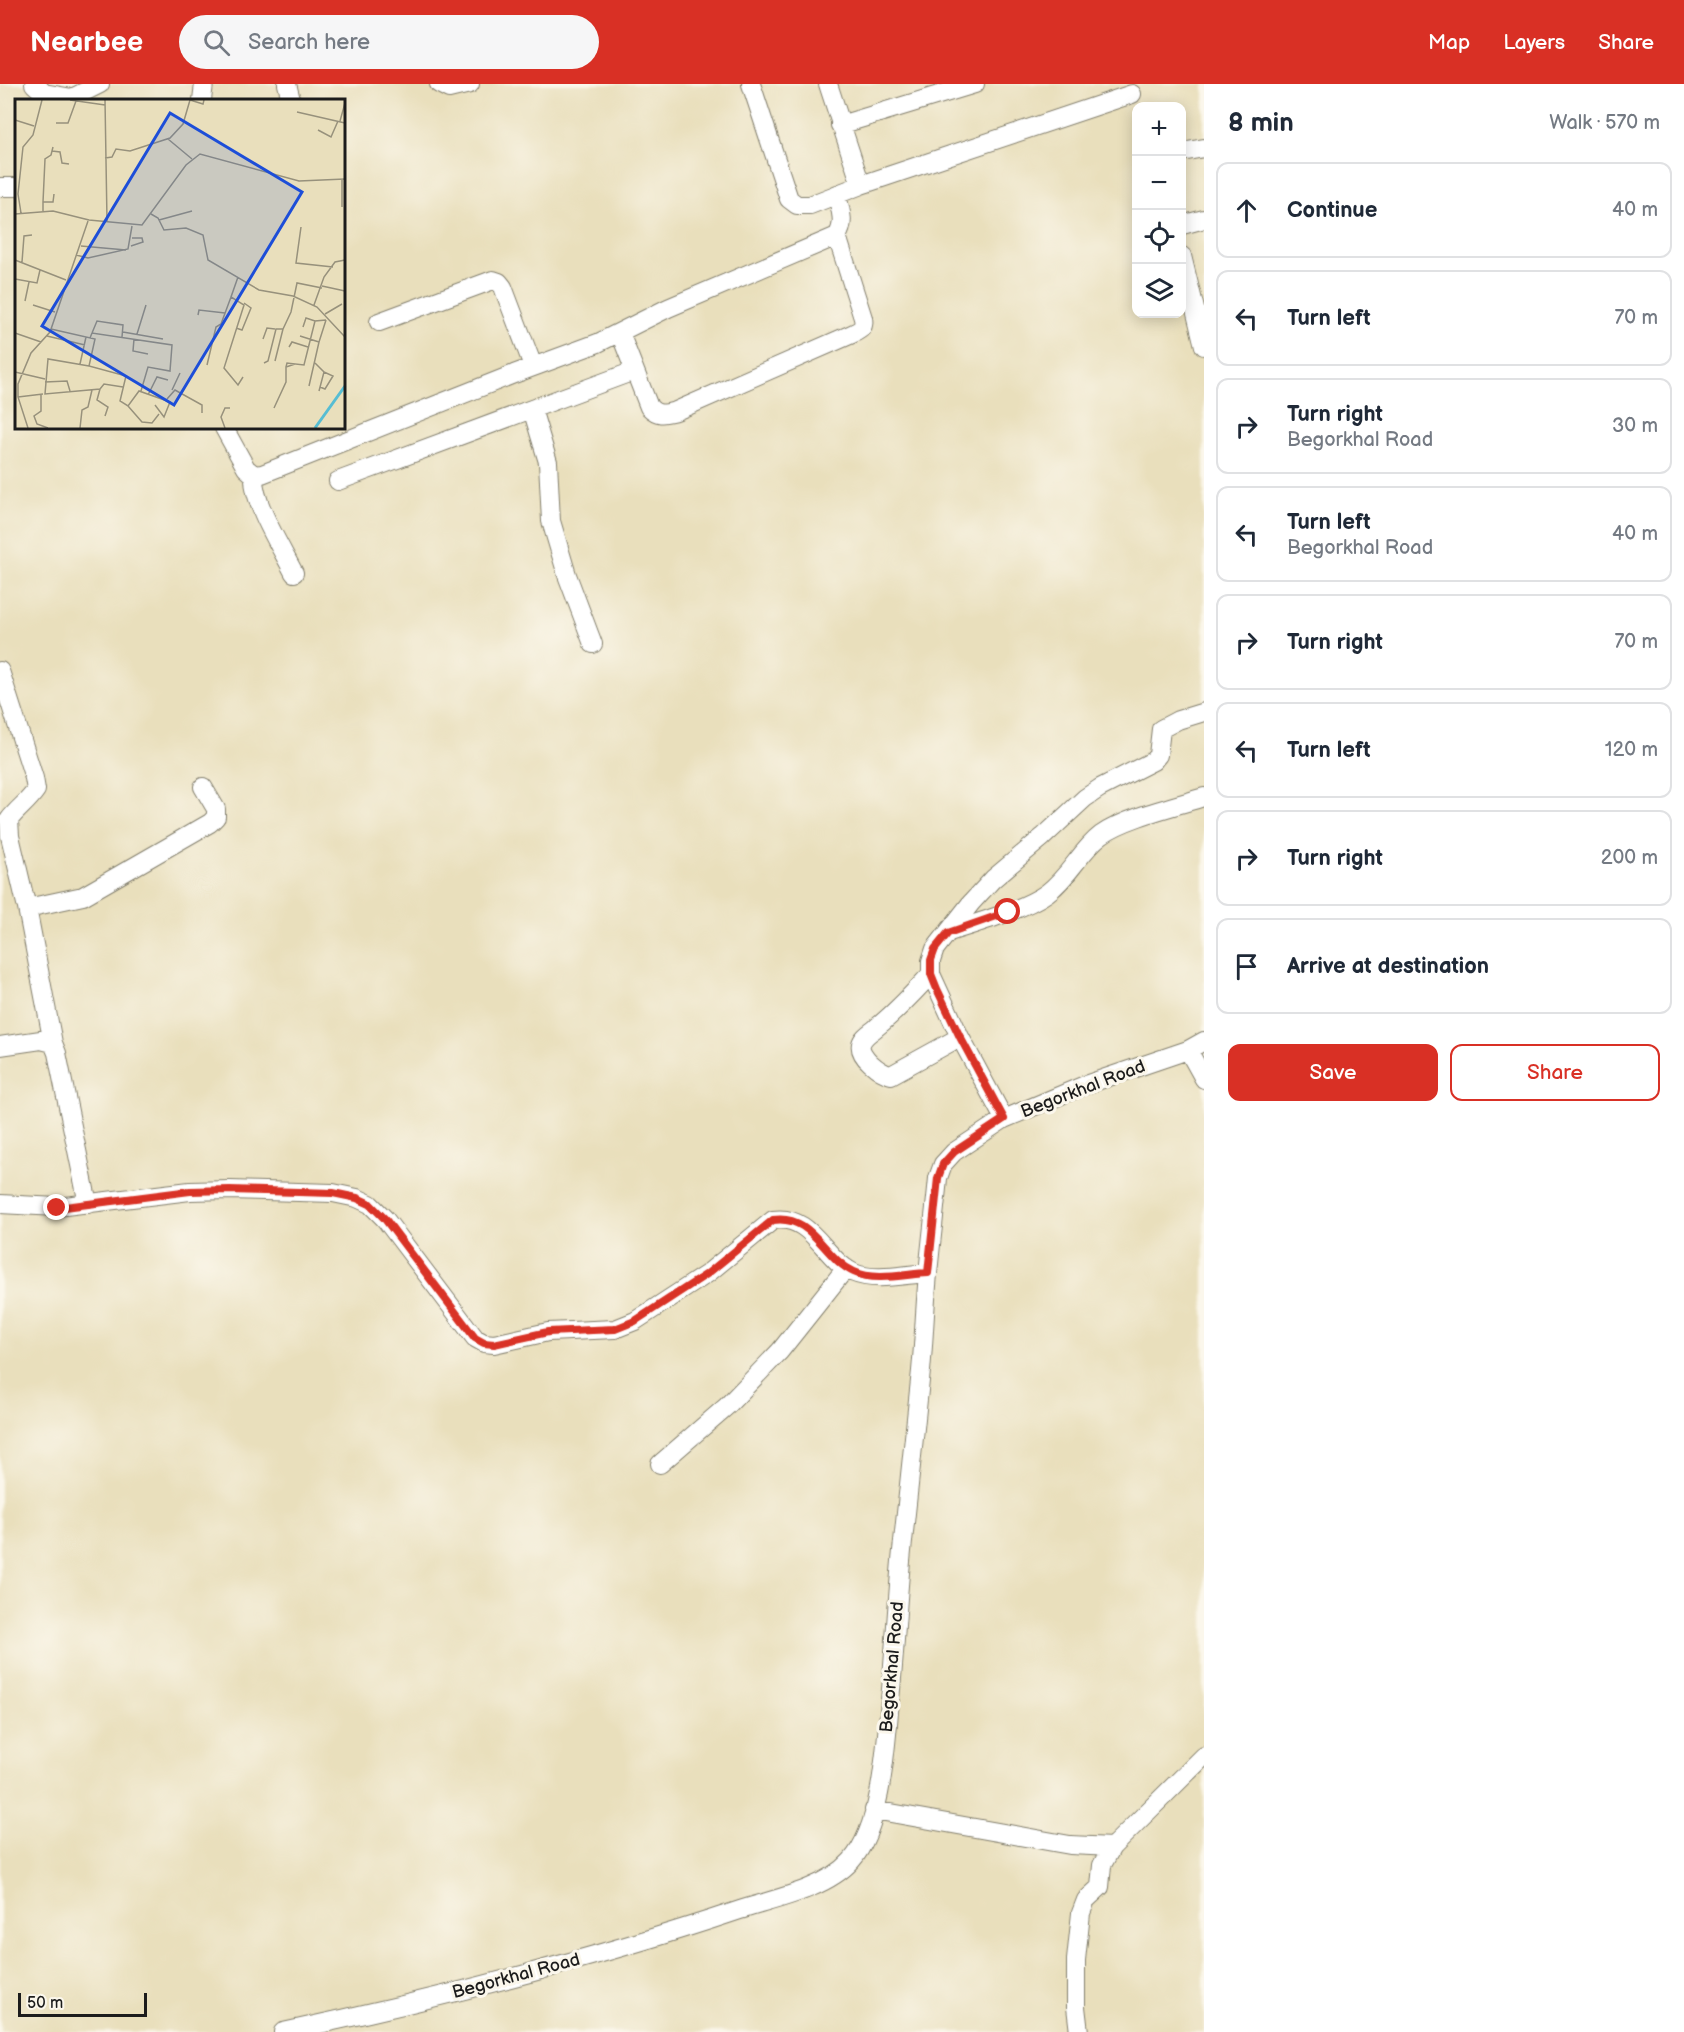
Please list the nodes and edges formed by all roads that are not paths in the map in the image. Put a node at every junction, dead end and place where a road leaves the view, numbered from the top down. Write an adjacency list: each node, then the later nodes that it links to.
1 (34, 84): 11 (street)
2 (100, 84): 11 (street)
3 (204, 84): 12 (street)
4 (286, 84): 13 (street)
5 (439, 84): 6 (street)
6 (470, 84)
7 (751, 84): 18 (street)
8 (828, 84): 14 (street)
9 (975, 84): 14 (street)
10 (1133, 96): 17 (street)
11 (72, 99)
12 (202, 99)
13 (291, 99)
14 (840, 125): 17 (street)
15 (1204, 148): 16 (street)
16 (1186, 151)
17 (861, 185): 18 (street)
18 (837, 194): 21 (street)
19 (1204, 219): 20 (street)
20 (1186, 224)
21 (837, 236): 25 (street); 28 (street)
22 (1185, 264): 23 (street)
23 (1199, 297): 26 (street)
24 (380, 322): 27 (street)
25 (620, 333): 27 (street); 28 (street)
26 (1204, 345)
27 (533, 366): 31 (street)
28 (634, 371): 29 (street)
29 (532, 409): 32 (street); 34 (street)
30 (225, 429): 31 (street)
31 (254, 475): 33 (street)
32 (338, 481)
33 (294, 573)
34 (593, 644)
35 (0, 671): 39 (street)
36 (1204, 712): 40 (street)
37 (203, 787): 39 (street)
38 (1204, 797): 40 (street)
39 (27, 908): 43 (street)
40 (948, 933): 41 (street)
41 (931, 974): 42 (street); 42 (street)
42 (960, 1037): 47 (street)
43 (53, 1043): 45 (street); 49 (street)
44 (1196, 1045): 46 (street); 47 (street, Begorkhal Road)
45 (0, 1046)
46 (1204, 1079)
47 (1004, 1119): 51 (street, Begorkhal Road)
48 (0, 1204): 49 (street)
49 (88, 1204): 50 (street)
50 (846, 1268): 51 (street); 52 (street)
51 (928, 1273): 54 (street, Begorkhal Road)
52 (660, 1464)
53 (1204, 1756): 55 (street)
54 (874, 1810): 55 (street); 56 (street, Begorkhal Road)
55 (1112, 1847): 57 (street)
56 (284, 2032)
57 (1079, 2032)

